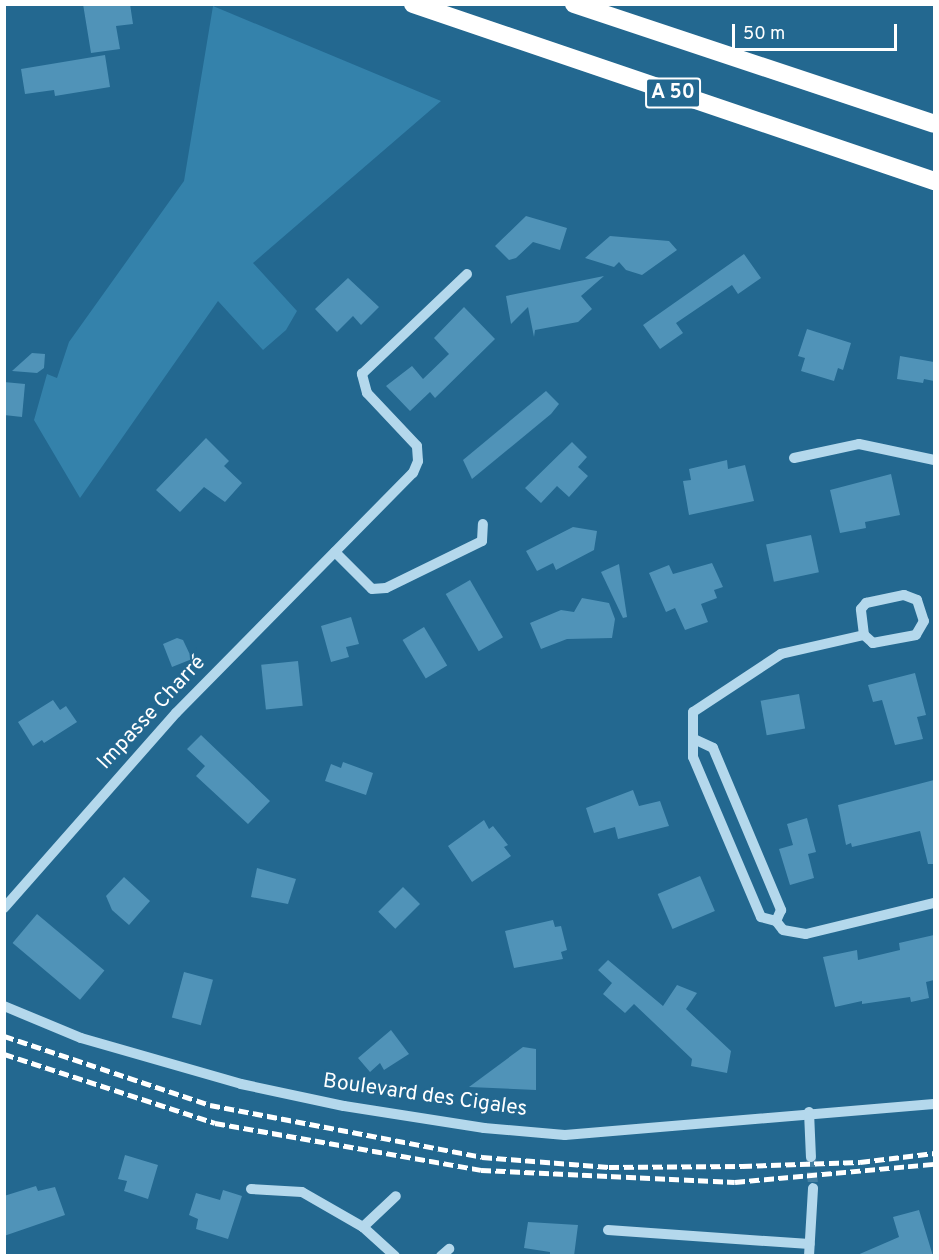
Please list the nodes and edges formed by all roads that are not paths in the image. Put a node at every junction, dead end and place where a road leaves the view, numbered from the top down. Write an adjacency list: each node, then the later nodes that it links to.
1 (412, 4): 4 (highway, A 50)
2 (574, 4): 3 (highway, A 50)
3 (934, 124)
4 (934, 181)
5 (467, 274): 9 (street, Impasse Charré)
6 (794, 459): 7 (street)
7 (934, 460)
8 (483, 524): 9 (street)
9 (335, 552): 13 (street, Impasse Charré)
10 (864, 635): 10 (street); 11 (street)
11 (694, 740): 14 (street); 14 (street)
12 (934, 903): 14 (street)
13 (4, 908)
14 (776, 921)
15 (4, 1006): 17 (street, Boulevard des Cigales)
16 (934, 1104): 17 (street, Boulevard des Cigales)
17 (808, 1112): 18 (street)
18 (811, 1157)
19 (813, 1188): 24 (street)
20 (251, 1189): 22 (street)
21 (396, 1196): 22 (street)
22 (363, 1227): 25 (street)
23 (608, 1230): 24 (street)
24 (810, 1244): 26 (street)
25 (395, 1256)
26 (808, 1256)

